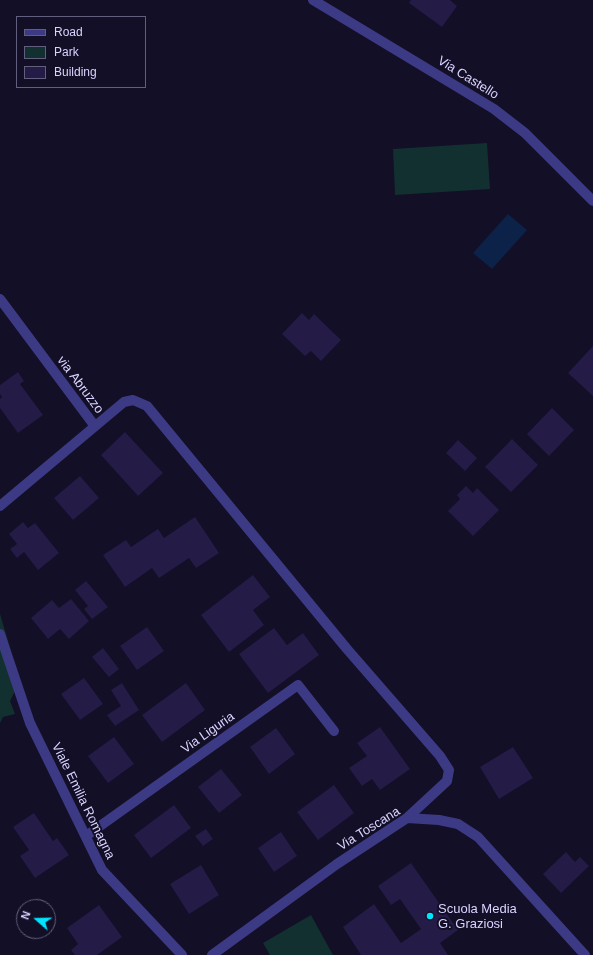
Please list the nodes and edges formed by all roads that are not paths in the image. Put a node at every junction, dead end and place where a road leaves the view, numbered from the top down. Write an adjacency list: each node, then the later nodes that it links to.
1 (313, 0): 2 (street, Via Castello)
2 (593, 201)
3 (0, 299): 4 (street, via Abruzzo)
4 (94, 425): 5 (street, via Abruzzo); 8 (street)
5 (0, 506)
6 (0, 634): 9 (street, Viale Emilia Romagna)
7 (334, 731): 9 (street, Via Liguria)
8 (407, 818): 11 (street, Via Toscana); 12 (street, Via Toscana)
9 (86, 836): 10 (street, Viale Emilia Romagna)
10 (182, 955)
11 (212, 955)
12 (585, 955)

